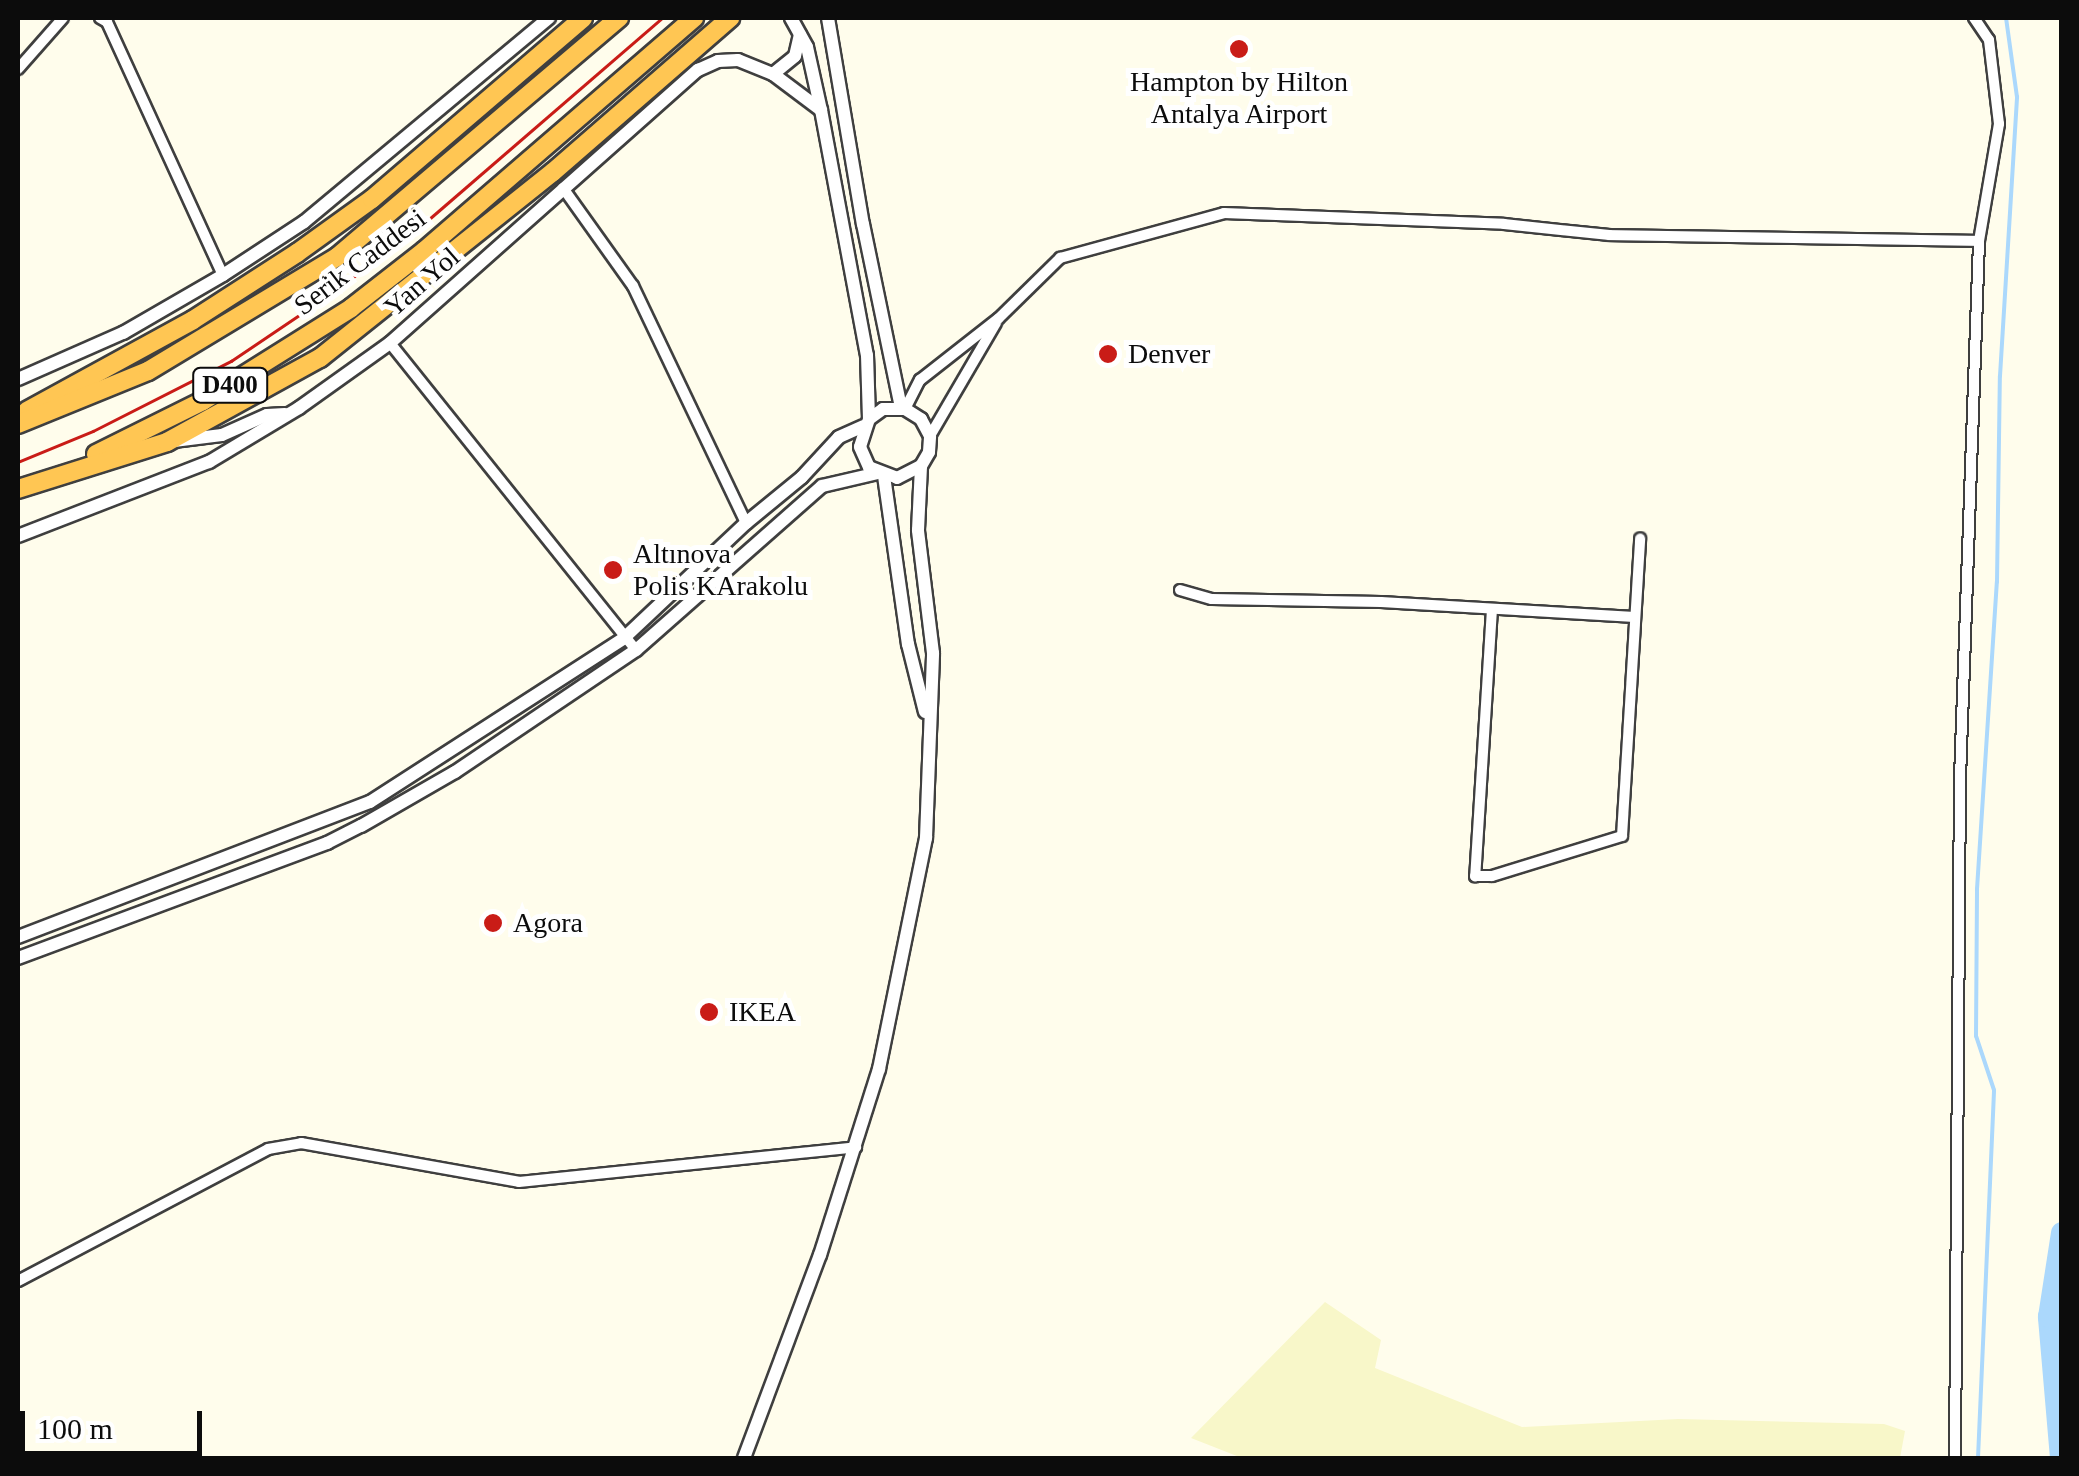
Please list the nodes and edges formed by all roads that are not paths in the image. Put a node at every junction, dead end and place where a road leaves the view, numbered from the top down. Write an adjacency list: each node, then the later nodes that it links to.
1 (63, 18): 12 (street)
2 (100, 18): 18 (street)
3 (550, 18): 18 (street)
4 (584, 18): 24 (highway)
5 (619, 18): 24 (highway, Serik Caddesi / D400)
6 (694, 18): 30 (highway, Serik Caddesi / D400)
7 (730, 18): 15 (highway)
8 (791, 18): 11 (street)
9 (828, 18): 22 (street)
10 (1974, 18): 17 (street)
11 (800, 34): 13 (street); 14 (street)
12 (18, 70)
13 (772, 74): 14 (street, Yan Yol); 16 (street, Yan Yol)
14 (821, 110): 25 (street)
15 (585, 144): 16 (street); 27 (highway)
16 (562, 188): 20 (street, Yan Yol); 31 (street)
17 (1979, 241): 19 (street); 45 (street)
18 (224, 276): 21 (street)
19 (998, 318): 22 (street); 26 (street)
20 (390, 343): 23 (street, Yan Yol); 37 (street)
21 (18, 379)
22 (903, 408): 25 (street); 26 (street)
23 (287, 414): 27 (street); 32 (street, Yan Yol)
24 (18, 420)
25 (866, 422): 29 (street); 31 (street)
26 (930, 436): 28 (street)
27 (167, 442): 30 (highway)
28 (921, 466): 29 (street); 39 (street)
29 (881, 474): 38 (street); 39 (street)
30 (18, 489)
31 (746, 522): 37 (street)
32 (18, 536)
33 (1640, 539): 36 (street)
34 (1180, 590): 35 (street)
35 (1492, 609): 36 (street); 36 (street)
36 (1635, 617)
37 (624, 638): 38 (street); 40 (street)
38 (636, 650): 41 (street)
39 (929, 729): 42 (street)
40 (18, 937)
41 (18, 958)
42 (856, 1147): 43 (street); 44 (street)
43 (18, 1282)
44 (744, 1458)
45 (1955, 1458)

